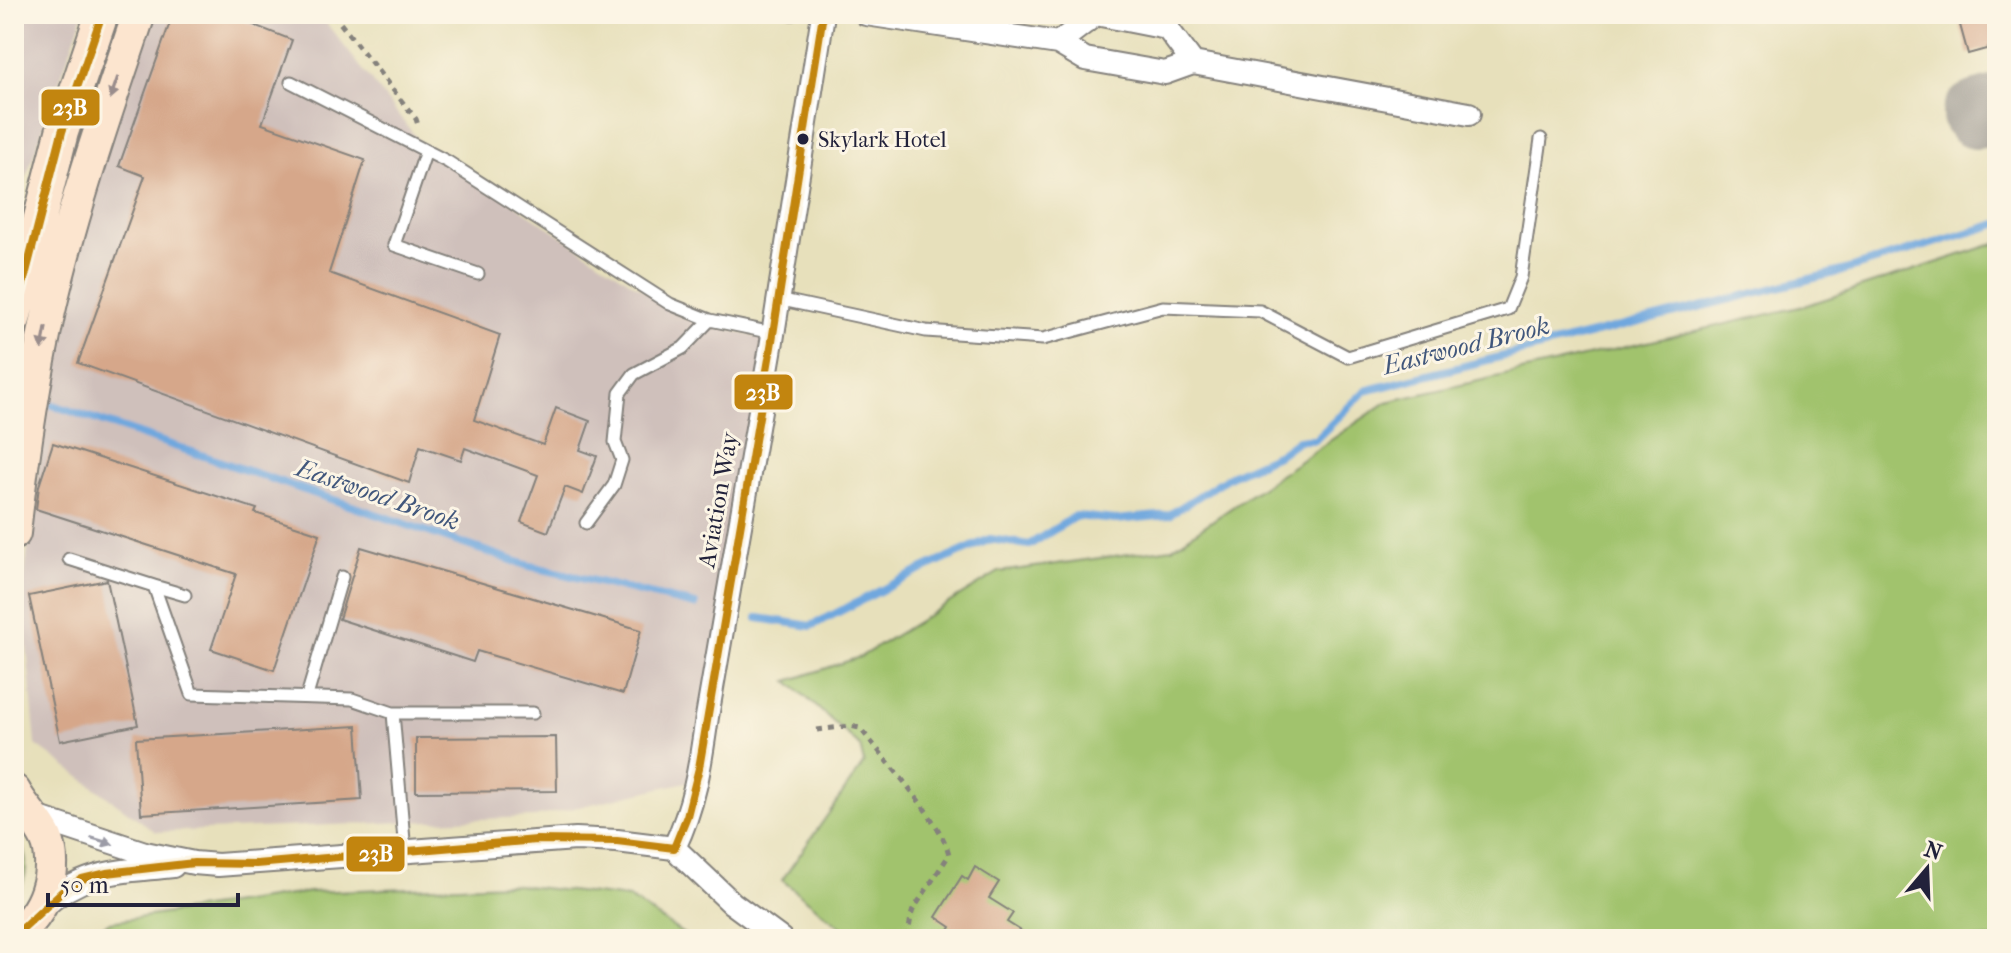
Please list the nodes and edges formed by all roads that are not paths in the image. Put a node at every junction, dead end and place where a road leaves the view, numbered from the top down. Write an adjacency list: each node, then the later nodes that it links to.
1 (102, 14): 13 (main road)
2 (139, 14): 17 (main road, one-way to 17)
3 (823, 14): 12 (street, Aviation Way)
4 (866, 14): 5 (street)
5 (1058, 43): 6 (street); 6 (street)
6 (1193, 63): 8 (street)
7 (291, 82): 10 (lane)
8 (1469, 114)
9 (1541, 139): 12 (lane)
10 (426, 151): 11 (lane); 14 (lane)
11 (478, 274)
12 (778, 299): 15 (street, Aviation Way)
13 (14, 319)
14 (710, 320): 15 (lane); 16 (lane)
15 (773, 333): 26 (street, Aviation Way)
16 (586, 523)
17 (14, 533)
18 (69, 559): 20 (lane)
19 (342, 577): 22 (lane)
20 (154, 586): 21 (lane); 22 (lane)
21 (185, 595)
22 (307, 696): 23 (lane)
23 (393, 713): 24 (lane); 27 (lane)
24 (533, 713)
25 (19, 805): 28 (street, one-way to 28); 29 (main road)
26 (674, 848): 27 (street); 30 (street)
27 (405, 852): 28 (street)
28 (194, 863): 29 (street)
29 (25, 924)
30 (781, 939)

